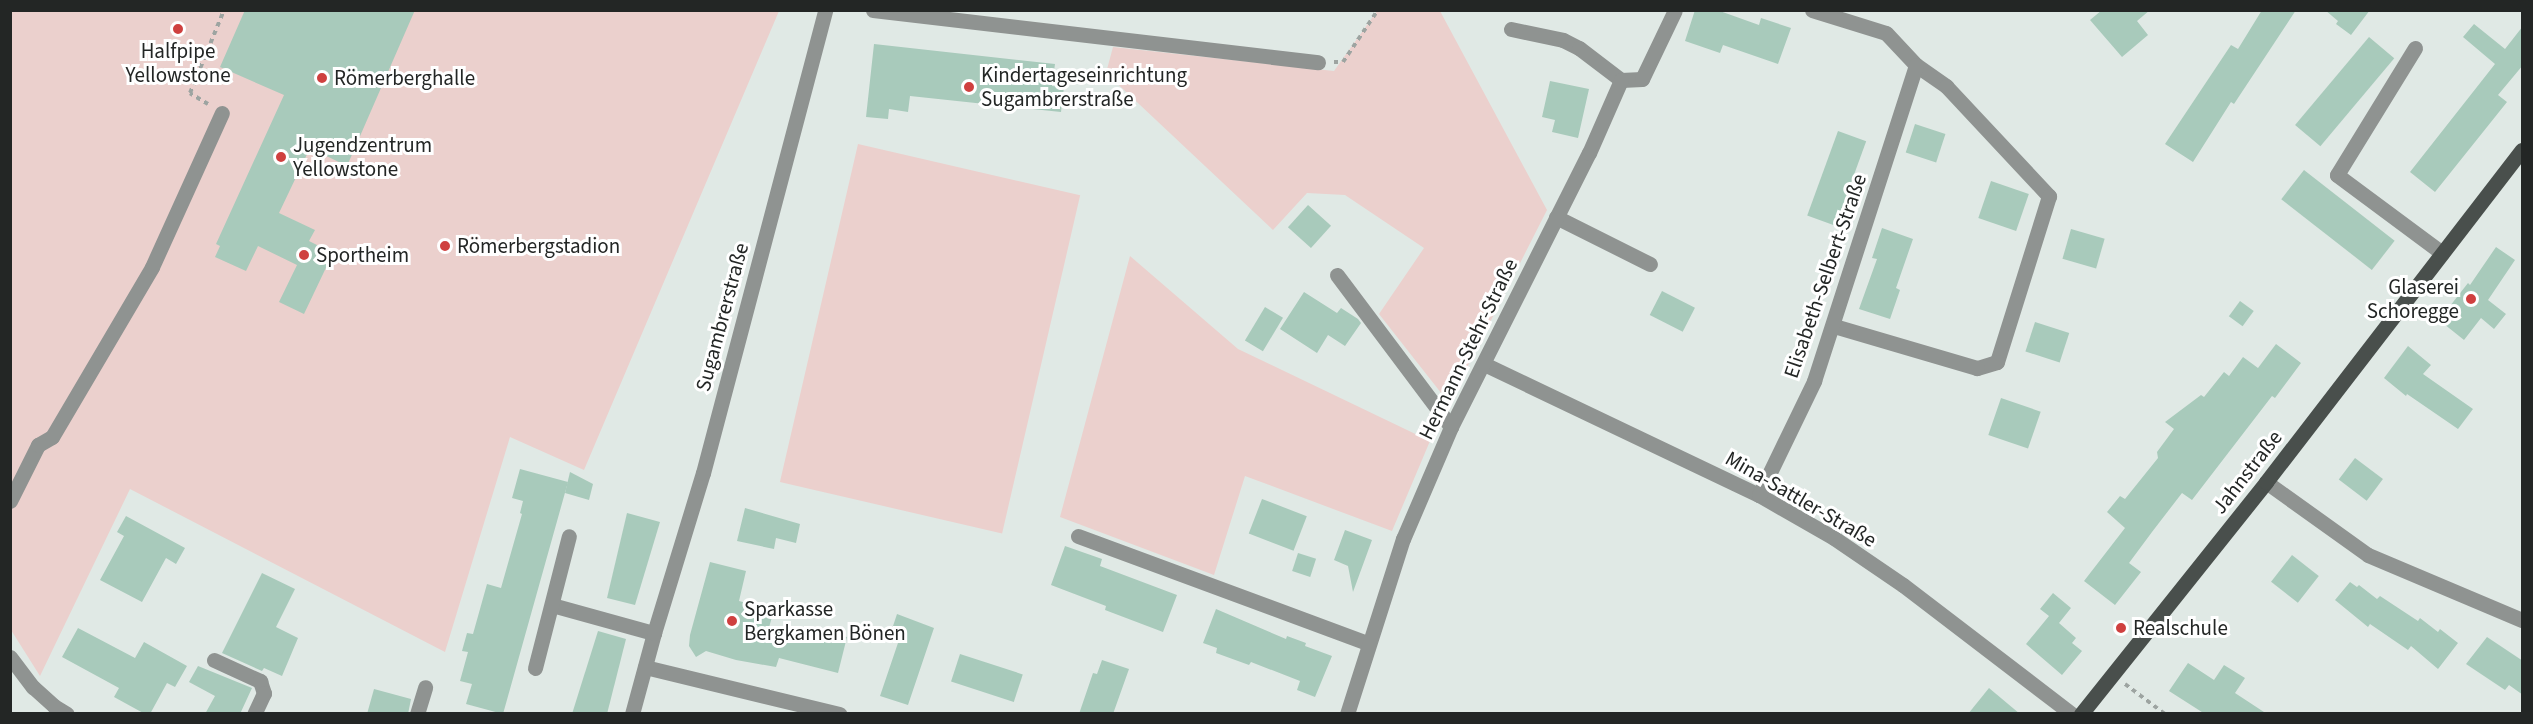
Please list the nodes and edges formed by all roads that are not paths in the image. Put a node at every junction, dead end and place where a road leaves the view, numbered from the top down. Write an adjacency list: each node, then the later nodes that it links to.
1 (825, 10): 26 (street, Sugambrerstraße)
2 (873, 10): 7 (street)
3 (1676, 10): 9 (street)
4 (1819, 12): 8 (street)
5 (1511, 29): 9 (street)
6 (2415, 48): 13 (street)
7 (1318, 62)
8 (1916, 65): 16 (street, Elisabeth-Selbert-Straße); 16 (street)
9 (1621, 80): 12 (street, Hermann-Stehr-Straße)
10 (222, 113): 21 (street)
11 (2523, 150): 13 (main road, Jahnstraße)
12 (1556, 217): 14 (street); 17 (street, Hermann-Stehr-Straße)
13 (2442, 253): 19 (main road, Jahnstraße)
14 (1650, 264)
15 (1337, 275): 18 (street)
16 (1834, 326): 20 (street, Elisabeth-Selbert-Straße)
17 (1484, 364): 18 (street, Hermann-Stehr-Straße); 20 (street, Mina-Sattler-Straße)
18 (1451, 427): 27 (street, Hermann-Stehr-Straße)
19 (2266, 482): 25 (street); 40 (main road, Jahnstraße)
20 (1759, 495): 39 (street, Mina-Sattler-Straße)
21 (10, 501)
22 (569, 536): 24 (street)
23 (1078, 536): 27 (street)
24 (552, 605): 26 (street); 31 (street)
25 (2523, 620)
26 (654, 633): 30 (street, Sugambrerstraße)
27 (1368, 643): 38 (street, Hermann-Stehr-Straße)
28 (10, 657): 33 (street)
29 (214, 660): 34 (street)
30 (645, 667): 36 (street, Sugambrerstraße); 37 (street)
31 (535, 668)
32 (425, 687): 35 (street)
33 (67, 714)
34 (254, 714)
35 (417, 714)
36 (632, 714)
37 (839, 714)
38 (1347, 714)
39 (2072, 714)
40 (2081, 714)

